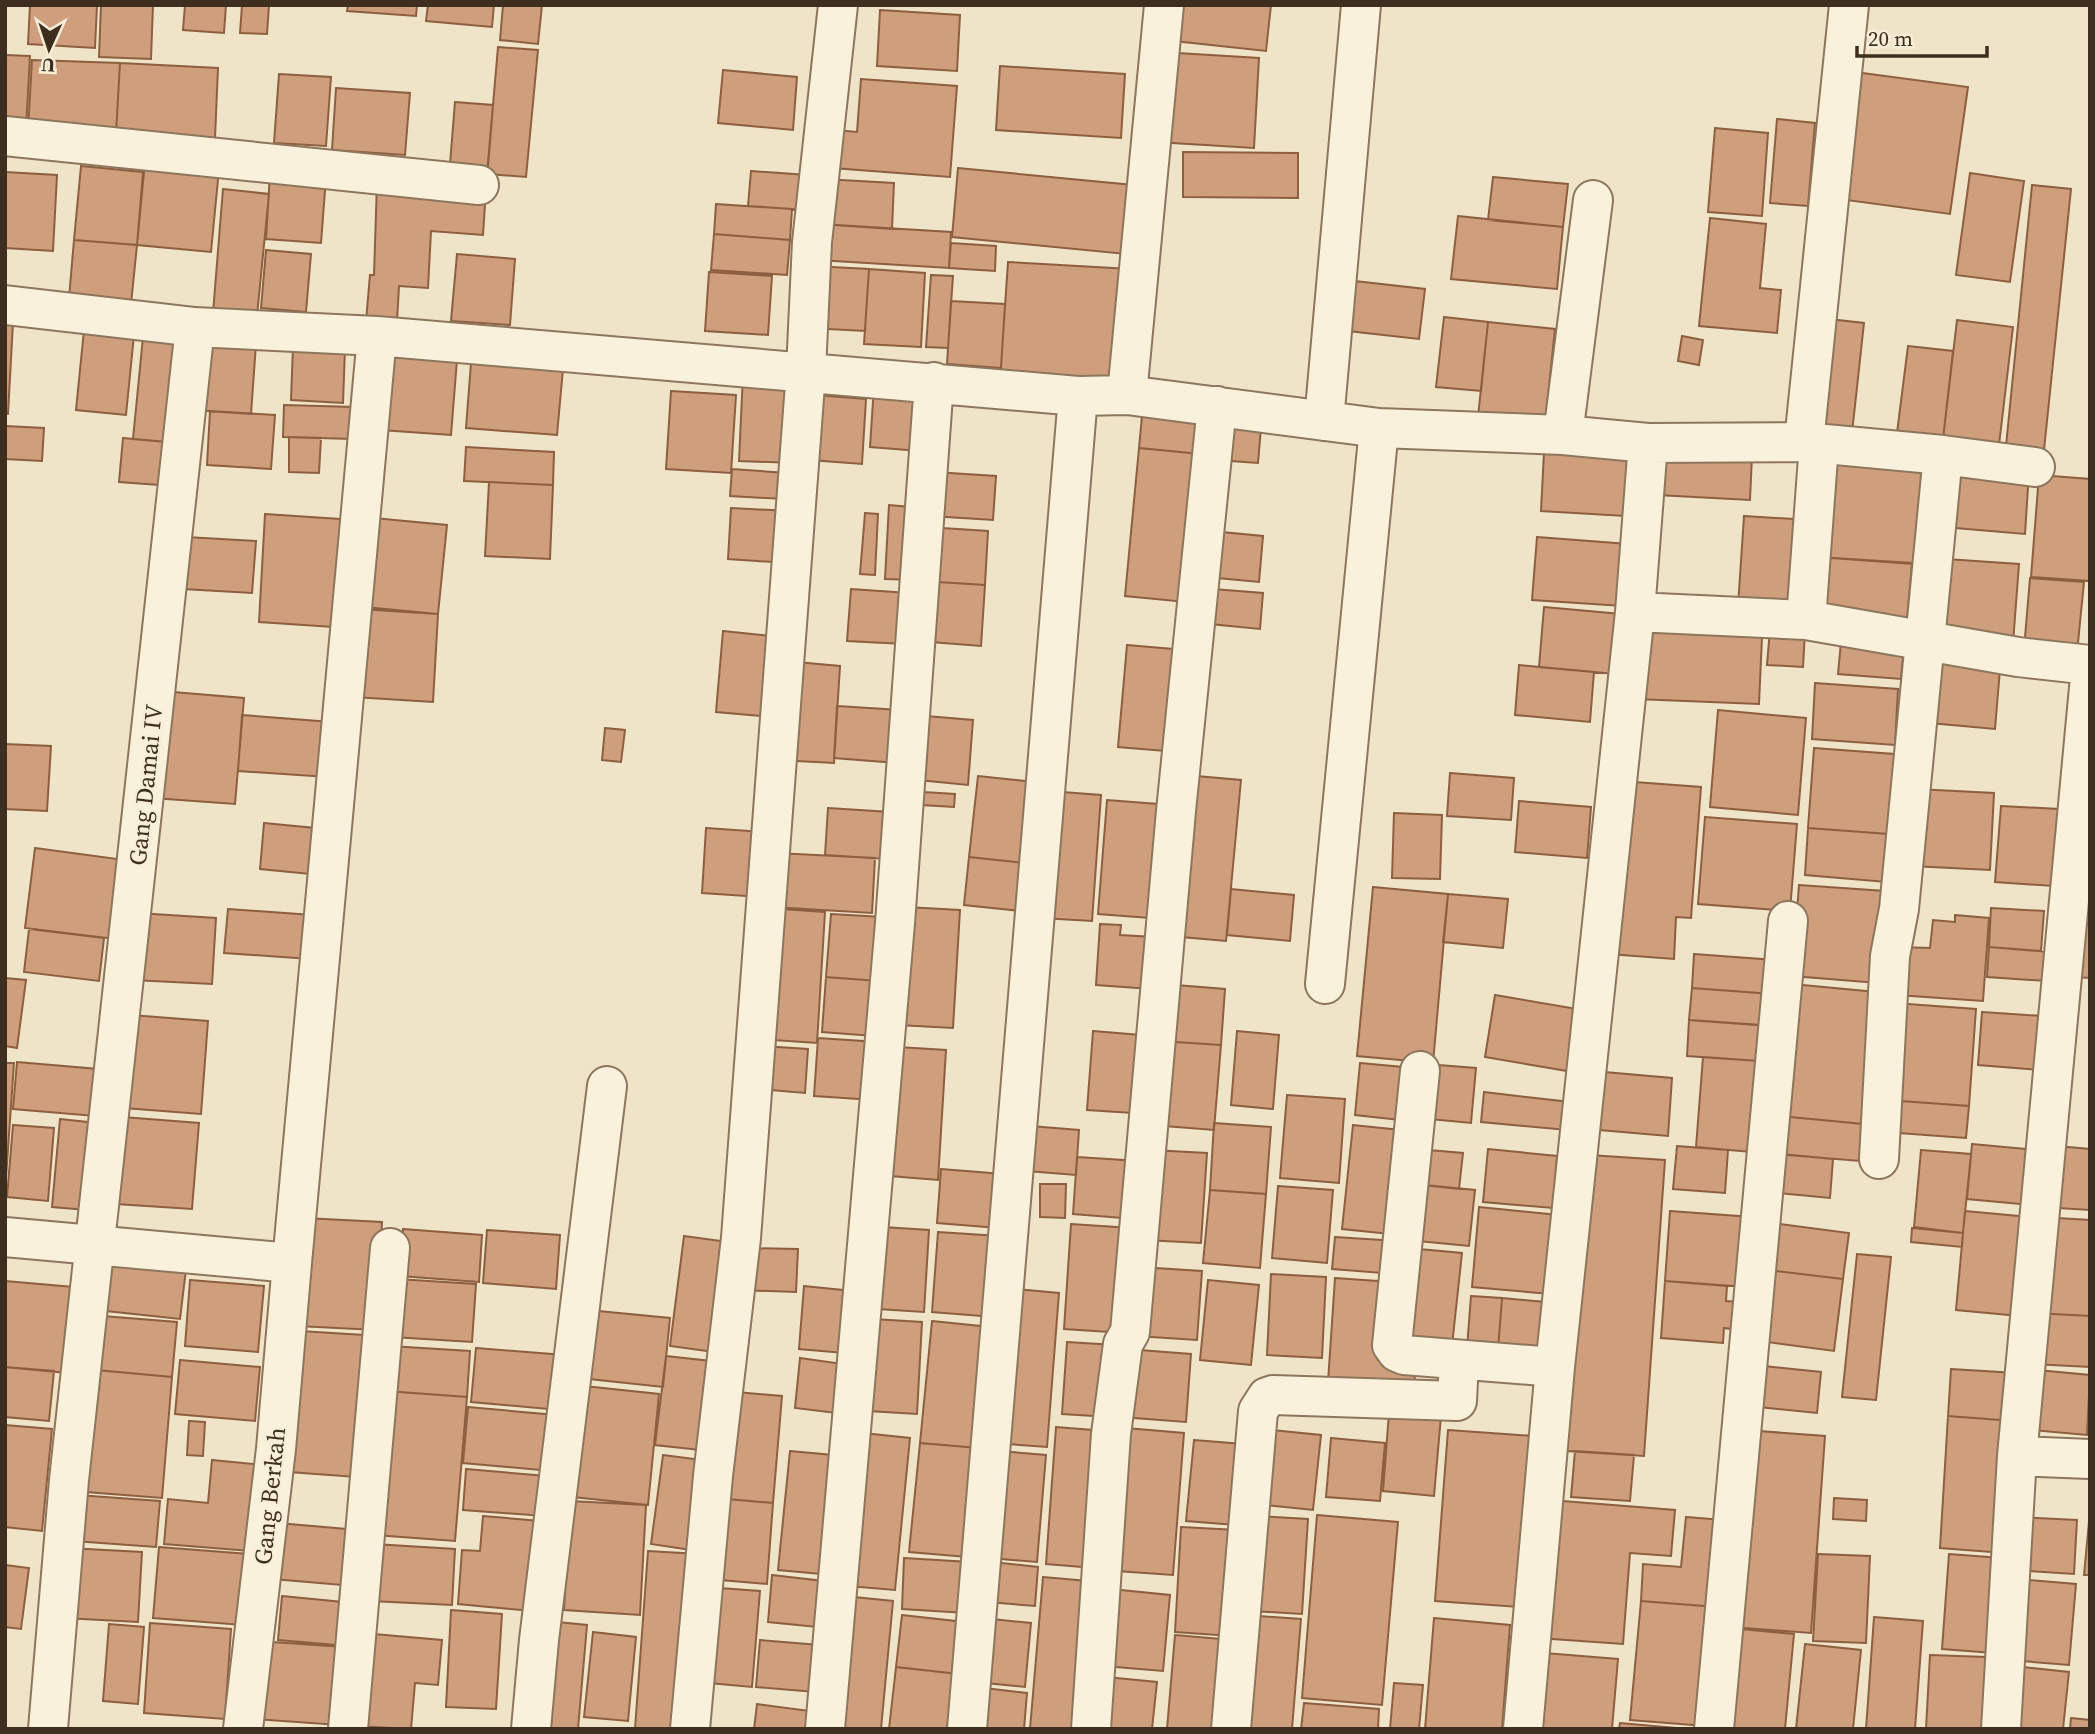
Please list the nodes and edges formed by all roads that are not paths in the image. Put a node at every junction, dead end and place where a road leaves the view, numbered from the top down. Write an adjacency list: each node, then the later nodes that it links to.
1 (838, 5): 11 (street)
2 (1164, 5): 13 (street)
3 (1361, 5): 16 (street)
4 (1849, 5): 20 (street)
5 (5, 136): 6 (street)
6 (479, 185)
7 (1593, 201): 18 (street)
8 (5, 304): 9 (street)
9 (195, 327): 10 (street); 34 (street, Gang Damai IV)
10 (377, 336): 11 (street); 36 (street, Gang Berkah)
11 (806, 371): 12 (street); 45 (street)
12 (934, 382): 14 (street); 46 (street)
13 (1127, 395): 14 (street); 15 (street)
14 (1078, 396): 47 (street)
15 (1217, 406): 16 (street); 48 (street)
16 (1324, 421): 17 (street)
17 (1379, 428): 18 (street); 29 (street)
18 (1563, 435): 19 (street)
19 (1648, 443): 20 (street); 23 (street)
20 (1812, 443): 21 (street); 24 (street)
21 (1943, 455): 22 (street); 25 (street)
22 (2035, 467)
23 (1635, 612): 24 (street); 38 (street)
24 (1807, 620): 25 (street)
25 (1927, 640): 26 (street); 32 (street)
26 (2090, 666)
27 (2090, 677): 39 (street)
28 (1788, 922): 51 (street)
29 (1325, 984)
30 (1420, 1071): 37 (street)
31 (607, 1086): 44 (street)
32 (1879, 1159)
33 (5, 1237): 34 (street)
34 (97, 1244): 36 (street); 41 (street, Gang Damai IV)
35 (390, 1248): 43 (street)
36 (292, 1263): 42 (street, Gang Berkah)
37 (1459, 1360): 38 (street); 49 (street)
38 (1555, 1367): 50 (street)
39 (2017, 1456): 40 (street); 52 (street)
40 (2090, 1459)
41 (48, 1729)
42 (243, 1729)
43 (348, 1729)
44 (531, 1729)
45 (690, 1729)
46 (825, 1729)
47 (967, 1729)
48 (1091, 1729)
49 (1231, 1729)
50 (1522, 1729)
51 (1714, 1729)
52 (2001, 1729)

